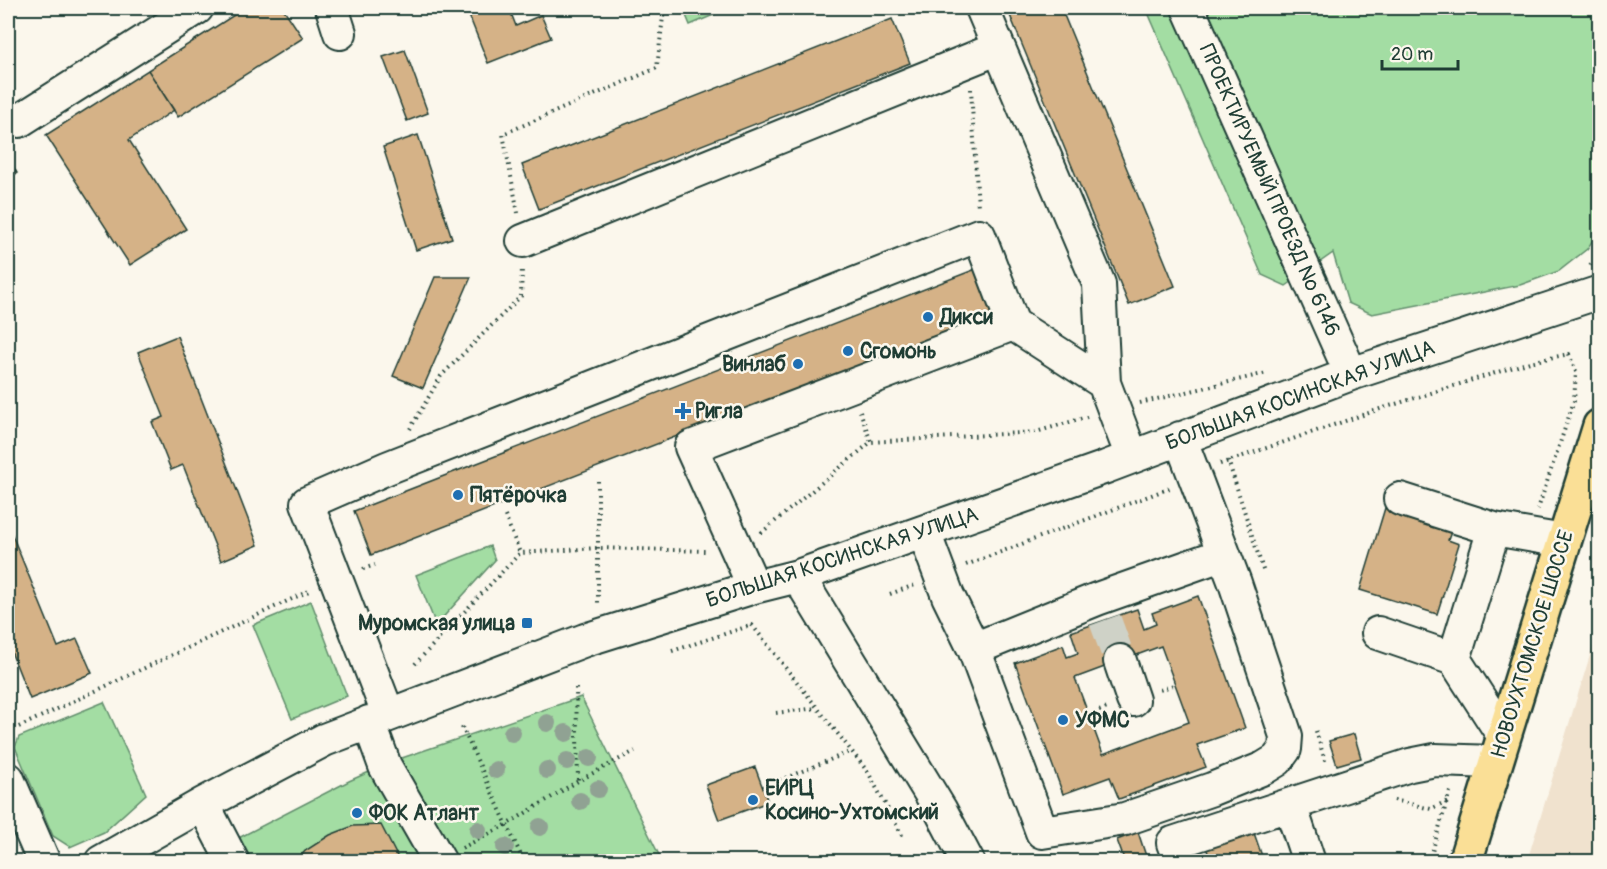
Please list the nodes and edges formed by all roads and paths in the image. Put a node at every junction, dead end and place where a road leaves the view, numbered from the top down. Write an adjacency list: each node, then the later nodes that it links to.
1 (197, 8): 7 (street)
2 (663, 8): 9 (path)
3 (982, 8): 5 (street)
4 (1188, 8): 13 (street, ПРОЕКТИРУЕМЫЙ ПРОЕЗД № 6146)
5 (999, 48): 6 (street); 14 (street)
6 (970, 59): 8 (path); 9 (street)
7 (19, 121)
8 (979, 235): 11 (street); 20 (street)
9 (523, 241): 20 (path)
10 (1599, 292): 13 (street, БОЛЬШАЯ КОСИНСКАЯ УЛИЦА)
11 (1013, 324): 14 (street); 34 (street)
12 (1273, 372): 14 (path)
13 (1351, 374): 17 (street, БОЛЬШАЯ КОСИНСКАЯ УЛИЦА)
14 (1109, 396): 16 (path); 18 (street)
15 (1599, 426): 19 (main road, НОВОУХТОМСКОЕ ШОССЕ)
16 (1036, 432)
17 (1180, 438): 18 (street, БОЛЬШАЯ КОСИНСКАЯ УЛИЦА); 21 (street)
18 (1132, 457): 26 (street, БОЛЬШАЯ КОСИНСКАЯ УЛИЦА)
19 (1594, 461): 28 (main road, НОВОУХТОМСКОЕ ШОССЕ)
20 (387, 468): 33 (street)
21 (1194, 477): 27 (path); 30 (street); 31 (path)
22 (598, 481): 36 (path)
23 (1400, 499): 25 (street)
24 (505, 516): 29 (path)
25 (1494, 528): 27 (street); 40 (street)
26 (924, 532): 31 (street); 32 (street, БОЛЬШАЯ КОСИНСКАЯ УЛИЦА)
27 (1529, 535): 28 (street)
28 (1564, 541): 49 (main road, НОВОУХТОМСКОЕ ШОССЕ)
29 (520, 553)
30 (1224, 554): 38 (street); 38 (street)
31 (941, 575): 35 (path); 38 (street)
32 (798, 576): 34 (street, БОЛЬШАЯ КОСИНСКАЯ УЛИЦА); 67 (street)
33 (334, 579): 46 (street); 48 (path)
34 (754, 587): 46 (street, БОЛЬШАЯ КОСИНСКАЯ УЛИЦА)
35 (890, 594)
36 (598, 609)
37 (1378, 633): 40 (street)
38 (974, 649)
39 (672, 651): 44 (path)
40 (1454, 658): 49 (street)
41 (1120, 662): 43 (street)
42 (576, 688): 55 (path)
43 (1133, 700)
44 (817, 708): 45 (path); 51 (path)
45 (776, 712)
46 (379, 718): 58 (street, БОЛЬШАЯ КОСИНСКАЯ УЛИЦА); 62 (street)
47 (462, 727): 60 (path)
48 (8, 732)
49 (1499, 748): 52 (street); 71 (main road, НОВОУХТОМСКОЕ ШОССЕ)
50 (635, 751): 55 (path)
51 (852, 751): 56 (path); 61 (path)
52 (1460, 761): 53 (street); 57 (path)
53 (1371, 778): 57 (path); 59 (street)
54 (8, 779): 63 (street)
55 (578, 781): 60 (path)
56 (763, 787)
57 (1447, 801): 70 (path)
58 (202, 804): 64 (street, БОЛЬШАЯ КОСИНСКАЯ УЛИЦА); 65 (street)
59 (1290, 805): 68 (street); 69 (street)
60 (506, 825): 62 (path); 66 (path)
61 (904, 839)
62 (448, 856)
63 (44, 861)
64 (101, 861)
65 (233, 861)
66 (524, 861)
67 (968, 861)
68 (1180, 861)
69 (1309, 861)
70 (1429, 861)
71 (1465, 861)

